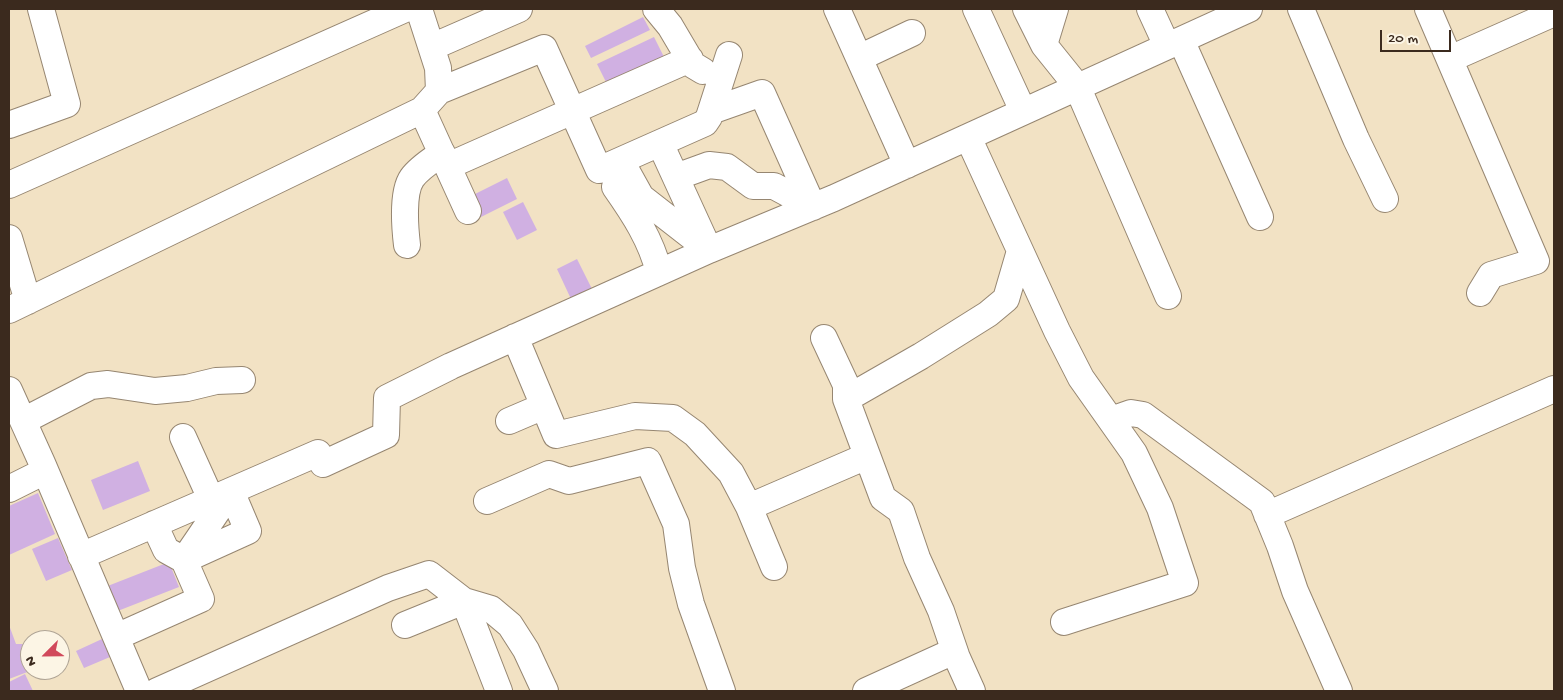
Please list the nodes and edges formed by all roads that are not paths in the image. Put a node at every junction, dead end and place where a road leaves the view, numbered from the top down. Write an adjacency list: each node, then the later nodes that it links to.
1 (41, 9): 29 (street)
2 (405, 9): 36 (street)
3 (419, 9): 18 (street)
4 (519, 9): 18 (street)
5 (656, 9): 21 (street)
6 (837, 9): 20 (street)
7 (976, 9): 28 (street)
8 (1026, 9): 17 (street)
9 (1055, 9): 17 (street)
10 (1150, 9): 16 (street)
11 (1249, 9): 16 (street)
12 (1301, 9): 37 (street)
13 (1428, 9): 22 (street)
14 (1554, 13): 22 (street)
15 (912, 33): 20 (street)
16 (1174, 43): 24 (street); 40 (street)
17 (1044, 45): 24 (street)
18 (432, 47): 25 (street)
19 (729, 55): 23 (street)
20 (859, 58): 34 (street)
21 (690, 59): 23 (street); 26 (street)
22 (1450, 59): 45 (street)
23 (719, 82): 27 (street)
24 (1077, 86): 28 (street); 50 (street)
25 (431, 100): 26 (street); 32 (street); 51 (street)
26 (572, 111): 32 (street); 33 (street)
27 (711, 111): 31 (street); 38 (street)
28 (1023, 111): 30 (street)
29 (9, 125)
30 (968, 137): 34 (street); 44 (street)
31 (660, 143): 33 (street); 35 (street)
32 (445, 159): 39 (street); 42 (street)
33 (610, 165): 43 (street); 46 (street)
34 (907, 165): 38 (street)
35 (676, 177): 38 (street); 43 (street)
36 (9, 184)
37 (1385, 199)
38 (813, 207): 43 (street)
39 (468, 211)
40 (1260, 217)
41 (9, 238): 51 (street)
42 (407, 245)
43 (709, 250): 46 (street)
44 (1020, 251): 47 (street); 49 (street)
45 (1545, 257): 48 (street)
46 (659, 272): 52 (street)
47 (1010, 289): 49 (street); 57 (street)
48 (1480, 293)
49 (1040, 294): 59 (street)
50 (1168, 296)
51 (18, 306)
52 (515, 337): 58 (street); 66 (street)
53 (824, 338): 57 (street)
54 (242, 380): 60 (street)
55 (1554, 388): 69 (street)
56 (9, 390): 60 (street)
57 (846, 399): 63 (street)
58 (544, 406): 61 (street); 68 (street)
59 (1111, 420): 69 (street); 76 (street)
60 (23, 421): 64 (street)
61 (509, 421)
62 (183, 438): 66 (street)
63 (867, 456): 68 (street); 78 (street)
64 (45, 471): 65 (street); 71 (street)
65 (9, 489)
66 (221, 495): 70 (street); 72 (street); 72 (street)
67 (487, 501): 83 (street)
68 (749, 507): 73 (street)
69 (1267, 515): 86 (street)
70 (154, 524): 71 (street); 72 (street)
71 (81, 556): 77 (street)
72 (184, 560): 77 (street)
73 (774, 568)
74 (388, 588): 75 (street); 75 (street); 81 (street)
75 (464, 601): 79 (street); 82 (street)
76 (1064, 622)
77 (116, 637): 80 (street)
78 (956, 655): 84 (street); 85 (street)
79 (537, 689)
80 (140, 691)
81 (157, 691)
82 (500, 691)
83 (722, 691)
84 (866, 691)
85 (972, 691)
86 (1339, 691)

